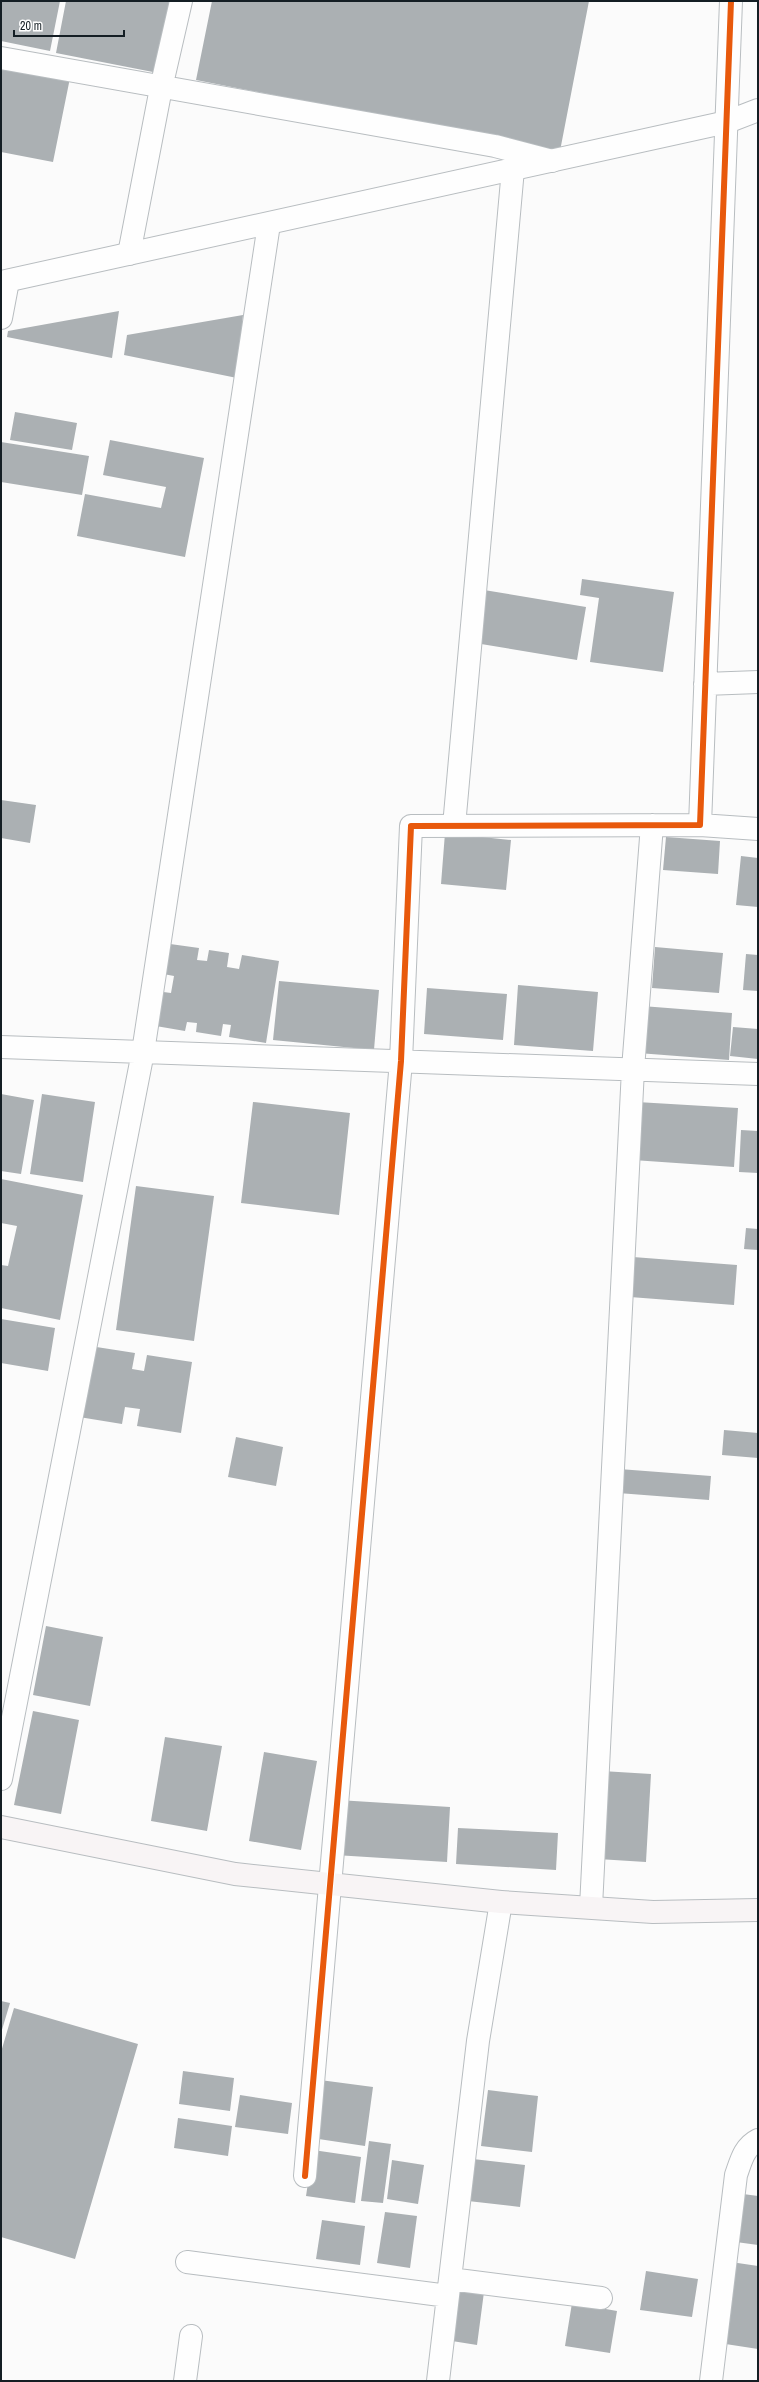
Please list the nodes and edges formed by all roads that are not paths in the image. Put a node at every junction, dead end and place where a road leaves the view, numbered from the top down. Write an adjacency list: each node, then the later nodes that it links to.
1 (181, 1): 4 (street)
2 (731, 1): 6 (street)
3 (1, 58): 4 (street)
4 (161, 88): 7 (street); 10 (street)
5 (758, 110): 6 (street)
6 (727, 122): 7 (street); 14 (street)
7 (552, 161): 8 (street)
8 (512, 169): 9 (street); 17 (street)
9 (269, 224): 10 (street); 20 (street)
10 (129, 254): 11 (street)
11 (4, 282): 12 (street)
12 (1, 318)
13 (758, 682): 14 (street)
14 (705, 684): 15 (street)
15 (700, 824): 16 (street); 18 (street)
16 (652, 825): 17 (street); 22 (street)
17 (454, 826): 21 (street)
18 (758, 829)
19 (1, 1048): 20 (street)
20 (142, 1052): 21 (street); 24 (street)
21 (401, 1061): 22 (street); 26 (street)
22 (633, 1070): 23 (street); 28 (street)
23 (758, 1074)
24 (1, 1779)
25 (1, 1827): 26 (main road)
26 (331, 1884): 27 (main road); 31 (street)
27 (501, 1902): 28 (main road); 33 (street)
28 (591, 1907): 29 (main road)
29 (758, 1910)
30 (758, 2140): 38 (street)
31 (305, 2176)
32 (187, 2262): 33 (street)
33 (449, 2287): 34 (street); 37 (street)
34 (601, 2298)
35 (191, 2336): 36 (street)
36 (185, 2381)
37 (438, 2381)
38 (711, 2381)

